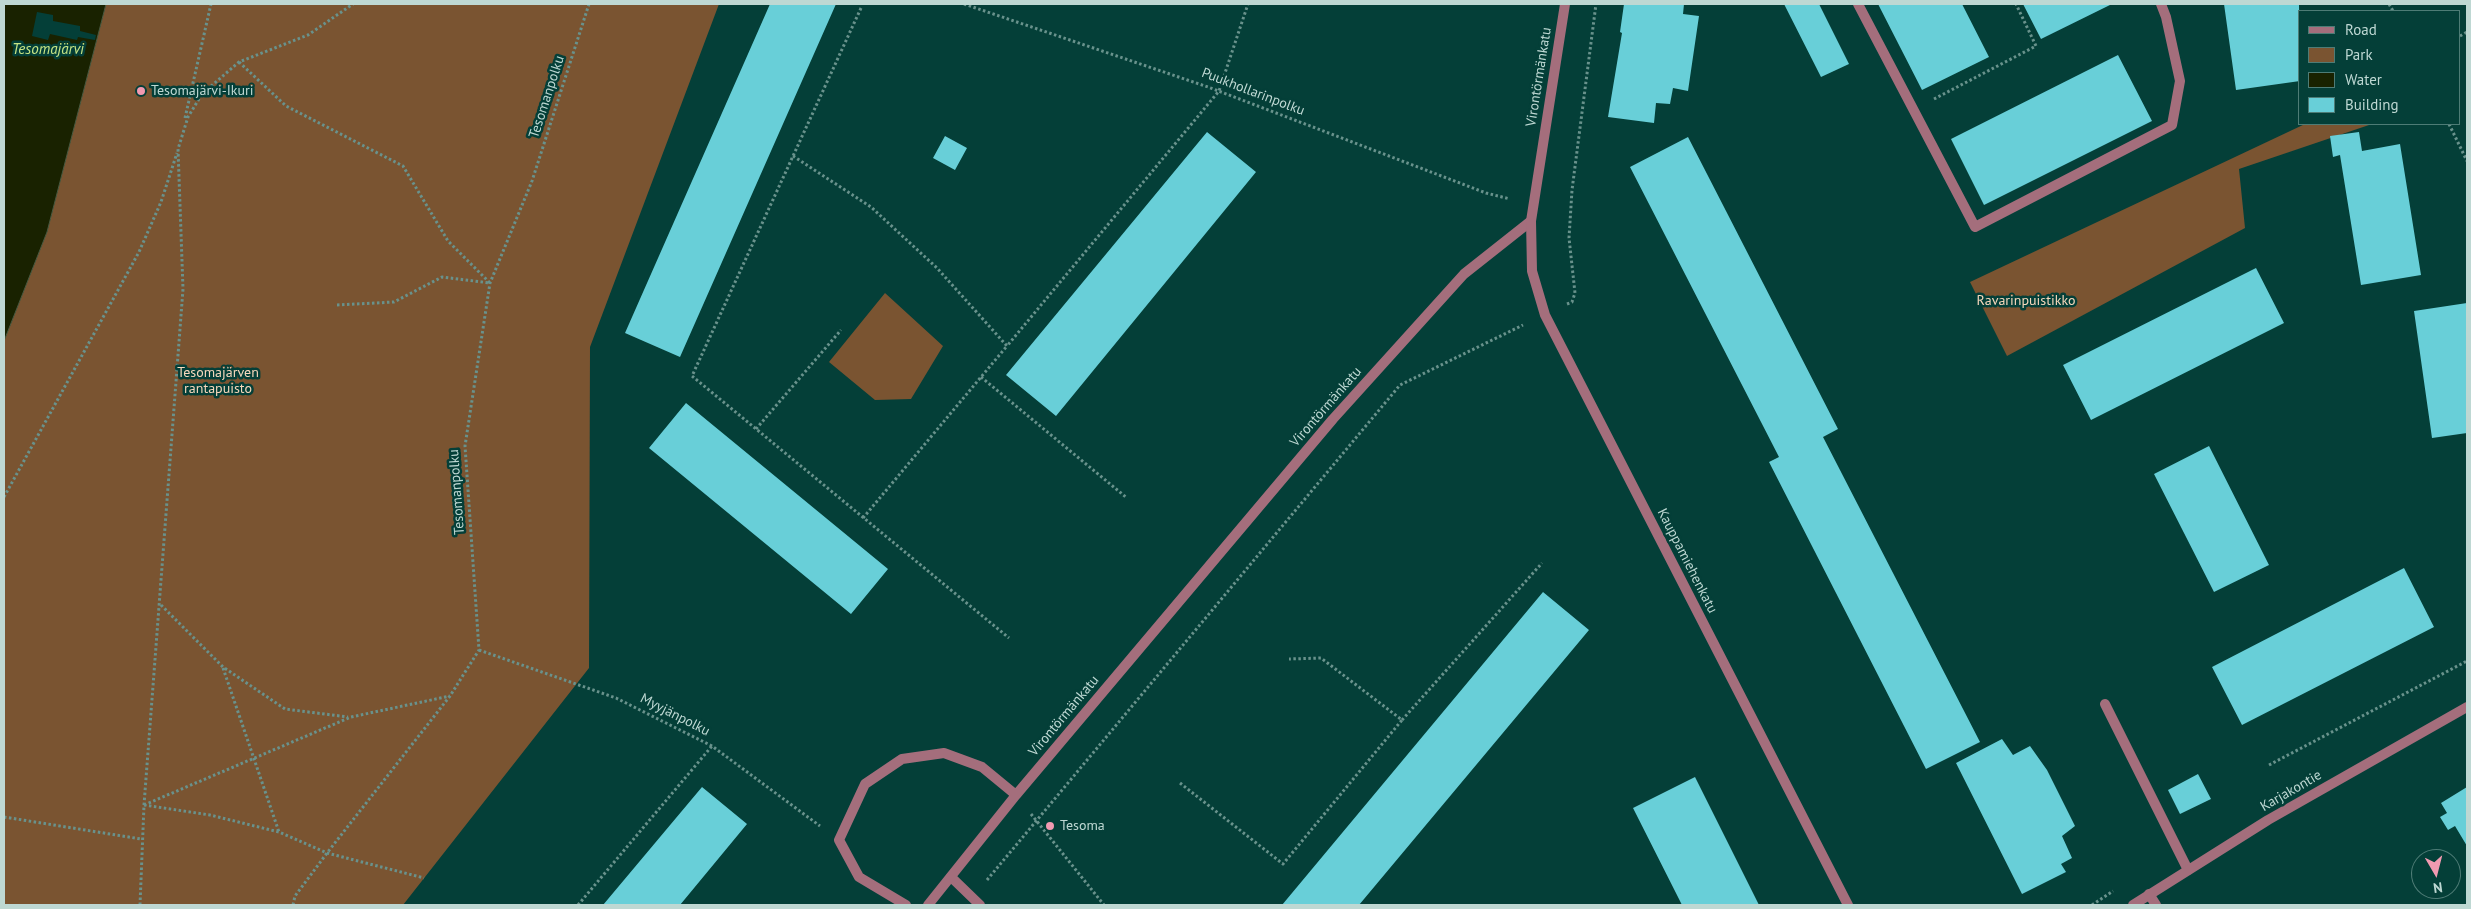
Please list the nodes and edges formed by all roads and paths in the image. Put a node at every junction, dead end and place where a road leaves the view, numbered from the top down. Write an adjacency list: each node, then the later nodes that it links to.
1 (211, 4): 16 (path)
2 (353, 4): 12 (path)
3 (589, 4): 21 (path, Tesomanpolku)
4 (964, 4): 13 (path, Puukhollarinpolku)
5 (1248, 4): 13 (path)
6 (1565, 4): 19 (street, Virontörmänkatu)
7 (1596, 4): 23 (path)
8 (1858, 4): 14 (street)
9 (2016, 4): 14 (path)
10 (2161, 4): 14 (street)
11 (861, 8): 17 (path)
12 (239, 62): 16 (path); 21 (path)
13 (1219, 91): 19 (path, Puukhollarinpolku); 25 (path)
14 (1914, 110)
15 (2450, 125): 18 (path)
16 (178, 149): 28 (path); 32 (path)
17 (793, 156): 25 (path); 27 (path)
18 (2467, 160)
19 (1532, 204): 20 (street, Virontörmänkatu)
20 (1531, 221): 23 (street, Kauppamiehenkatu); 47 (street, Virontörmänkatu)
21 (490, 283): 22 (path); 34 (path, Tesomanpolku)
22 (337, 305)
23 (1545, 315): 50 (path); 66 (street, Kauppamiehenkatu)
24 (840, 330): 27 (path)
25 (1007, 346): 26 (path)
26 (981, 377): 29 (path); 30 (path)
27 (756, 429): 30 (path)
28 (4, 496)
29 (1127, 498)
30 (863, 518): 33 (path)
31 (1542, 563): 42 (path)
32 (160, 605): 37 (path); 48 (path)
33 (1009, 638)
34 (479, 650): 38 (path); 43 (path, Myyjänpolku)
35 (1289, 659): 42 (path)
36 (2467, 661): 45 (path)
37 (223, 667): 41 (path); 44 (path)
38 (450, 696): 41 (path); 54 (path)
39 (2106, 704): 55 (street)
40 (2467, 707): 55 (street, Karjakontie)
41 (351, 717): 44 (path)
42 (1402, 720): 46 (path)
43 (712, 746): 53 (path, Myyjänpolku); 62 (path)
44 (252, 757): 48 (path); 51 (path)
45 (2269, 765)
46 (1180, 783)
47 (1016, 795): 50 (path); 53 (street); 56 (street, Virontörmänkatu)
48 (144, 804): 51 (path); 52 (path)
49 (4, 817): 52 (path)
50 (1036, 821): 59 (path); 65 (path)
51 (279, 832): 54 (path)
52 (142, 839): 60 (path)
53 (839, 840): 63 (street)
54 (327, 853): 57 (path); 61 (path)
55 (2188, 870): 58 (street, Karjakontie)
56 (951, 877): 59 (street); 64 (street, Virontörmänkatu)
57 (424, 878)
58 (2149, 894): 67 (street, Karjakontie); 68 (street)
59 (977, 902)
60 (140, 905)
61 (293, 905)
62 (578, 905)
63 (906, 905)
64 (928, 905)
65 (1104, 905)
66 (1848, 905)
67 (2133, 905)
68 (2156, 905)

